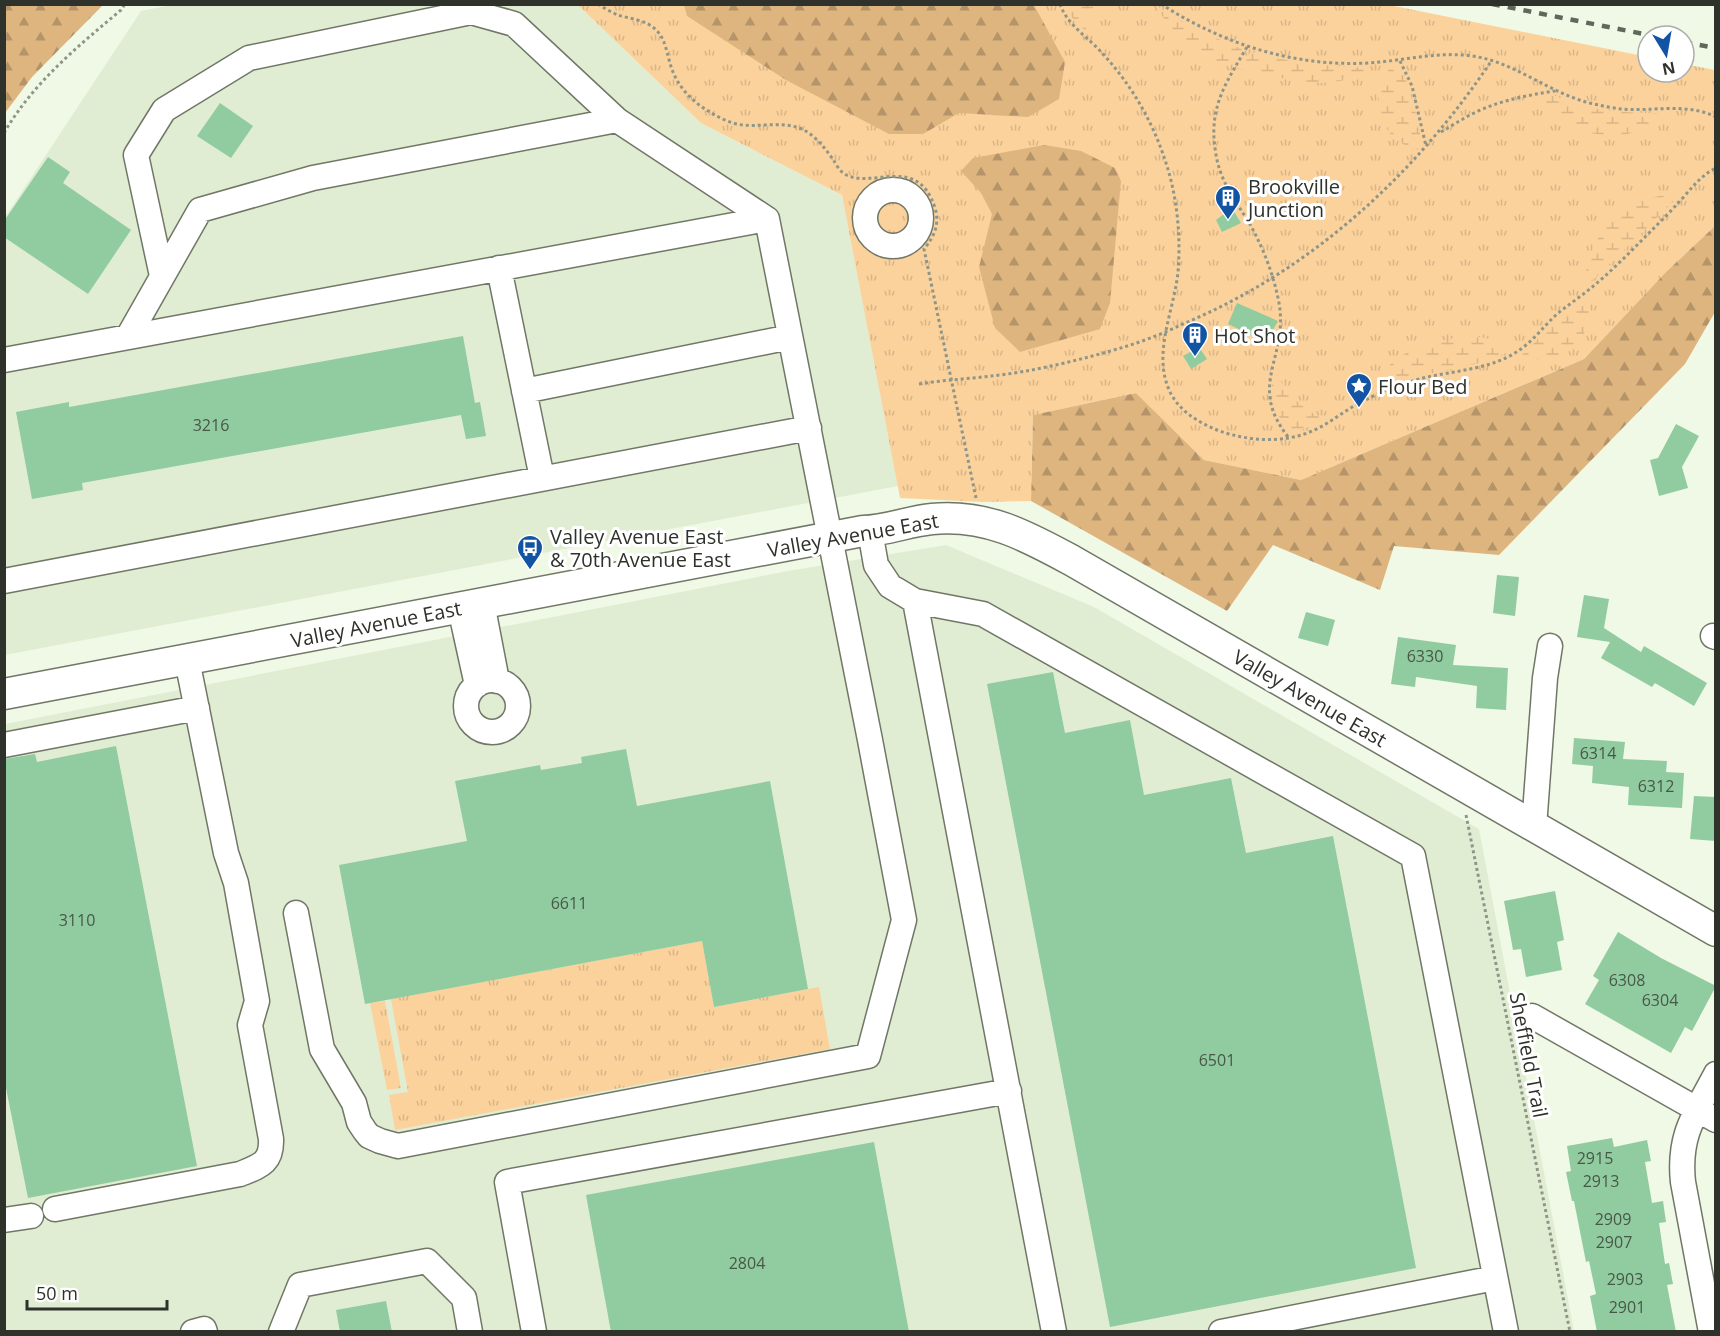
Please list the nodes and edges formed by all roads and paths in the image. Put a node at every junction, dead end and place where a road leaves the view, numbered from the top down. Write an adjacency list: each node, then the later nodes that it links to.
1 (125, 4): 12 (path)
2 (598, 4): 23 (path)
3 (1060, 4): 19 (path)
4 (1161, 4): 5 (path)
5 (1247, 47): 7 (path); 18 (path)
6 (1492, 60): 7 (path); 8 (path); 11 (path)
7 (1401, 61): 13 (path)
8 (1555, 91): 9 (path); 11 (path)
9 (1716, 117)
10 (617, 120): 15 (street); 17 (street); 17 (street)
11 (1439, 132): 13 (path)
12 (4, 133)
13 (1426, 146): 18 (path)
14 (1716, 168): 27 (path)
15 (767, 219): 16 (street); 21 (street)
16 (499, 268): 20 (street); 25 (street)
17 (162, 276): 20 (street)
18 (1273, 278): 19 (path); 27 (path)
19 (1167, 331): 23 (path); 27 (path)
20 (128, 337): 22 (street)
21 (790, 337): 25 (street); 26 (street)
22 (4, 360)
23 (950, 378): 24 (path); 29 (path)
24 (919, 384)
25 (524, 392): 28 (street)
26 (809, 428): 28 (street); 31 (street)
27 (1289, 438)
28 (542, 478): 32 (street)
29 (976, 520): 30 (main road, Valley Avenue East); 41 (main road, Valley Avenue East)
30 (870, 531): 31 (main road, Valley Avenue East); 33 (street)
31 (830, 537): 34 (main road, Valley Avenue East); 43 (street)
32 (4, 581)
33 (915, 601): 47 (street); 52 (street)
34 (471, 606): 36 (main road, Valley Avenue East); 37 (street)
35 (1550, 646): 42 (street)
36 (187, 660): 38 (main road, Valley Avenue East); 39 (street)
37 (487, 683)
38 (4, 694)
39 (197, 708): 40 (street); 49 (street)
40 (4, 745)
41 (1460, 784): 42 (main road, Valley Avenue East); 61 (path, Sheffield Trail)
42 (1534, 827): 44 (main road, Valley Avenue East)
43 (296, 913)
44 (1716, 932)
45 (1532, 1016): 48 (street)
46 (1716, 1074): 48 (street)
47 (1009, 1091): 57 (street); 58 (street)
48 (1706, 1115): 62 (street)
49 (56, 1209)
50 (31, 1216): 51 (street)
51 (4, 1220)
52 (1495, 1278): 59 (street); 60 (street)
53 (193, 1332): 54 (street)
54 (205, 1332)
55 (281, 1332): 56 (street)
56 (470, 1332)
57 (534, 1332)
58 (1054, 1332)
59 (1221, 1332)
60 (1506, 1332)
61 (1570, 1332)
62 (1711, 1332)

